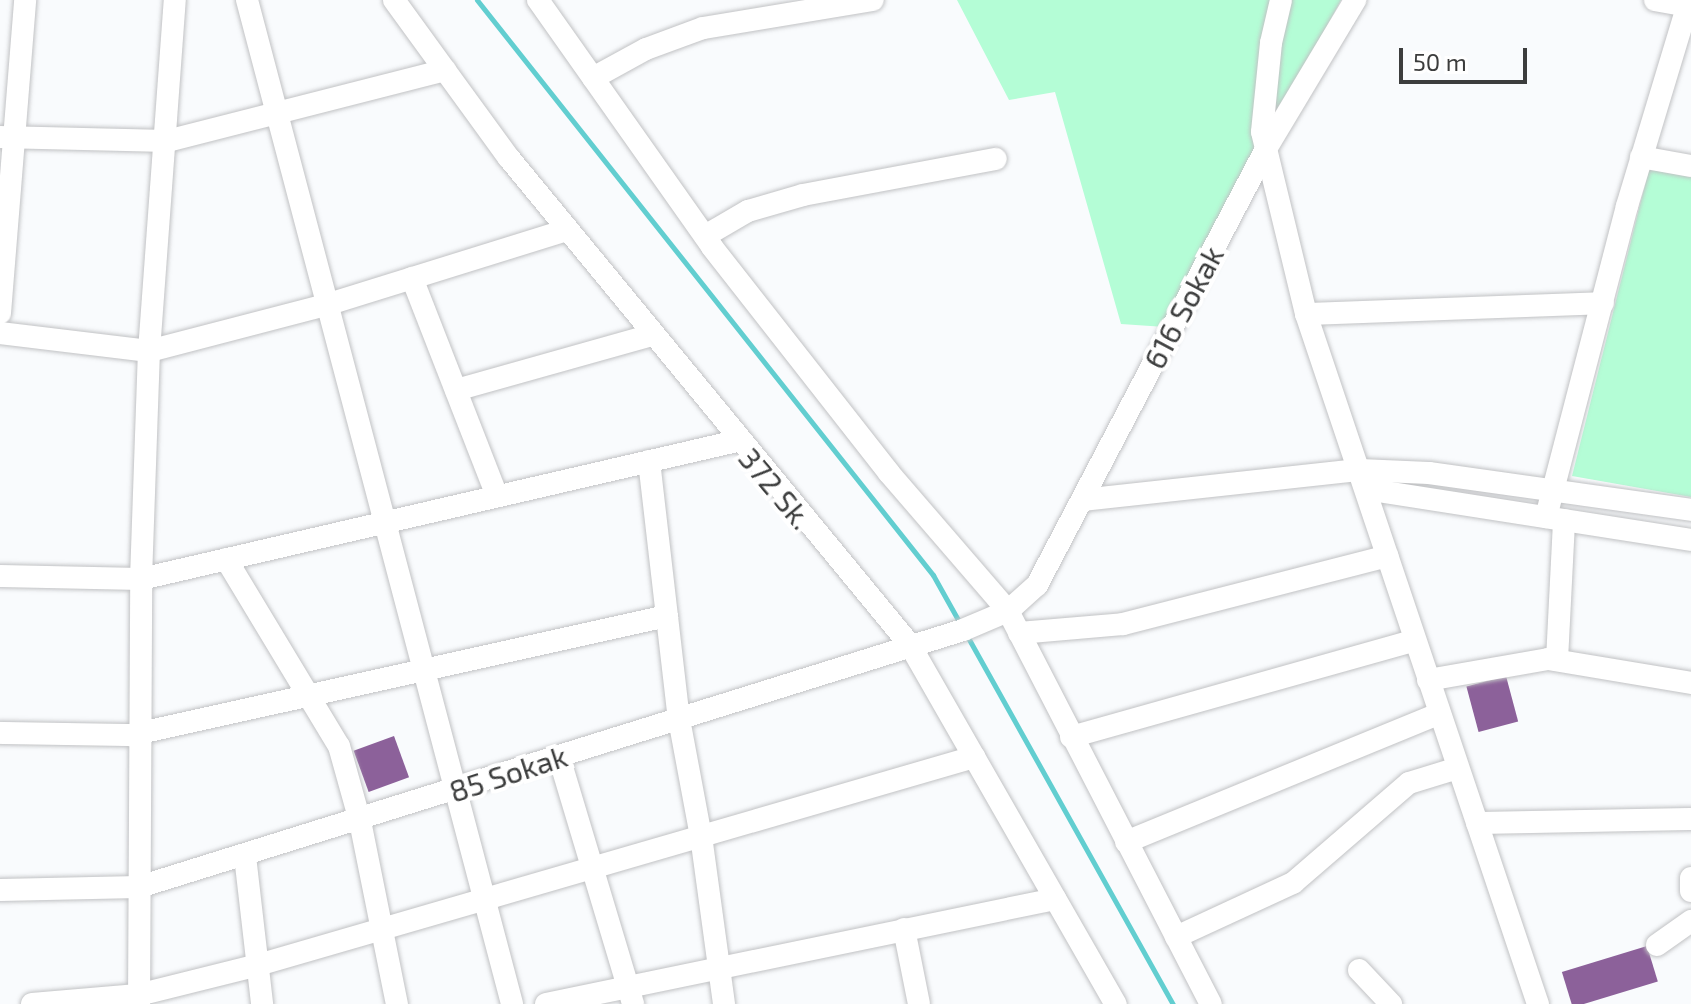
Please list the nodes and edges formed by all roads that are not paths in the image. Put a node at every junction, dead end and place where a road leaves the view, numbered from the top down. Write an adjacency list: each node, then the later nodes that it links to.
1 (25, 0): 14 (street)
2 (175, 0): 15 (street)
3 (247, 0): 13 (street)
4 (394, 0): 11 (street, 372 Sk.)
5 (538, 0): 12 (street)
6 (873, 0): 12 (street)
7 (1281, 0): 16 (street)
8 (1355, 0): 16 (street, 616 Sokak)
9 (1655, 0): 10 (street)
10 (1689, 3): 17 (street)
11 (445, 70): 13 (street); 20 (street, 372 Sk.)
12 (593, 78): 21 (street)
13 (278, 109): 15 (street); 24 (street)
14 (8, 138): 15 (street); 25 (street)
15 (167, 141): 29 (street)
16 (1266, 149): 26 (street); 36 (street, 616 Sokak)
17 (1641, 157): 19 (street); 23 (street)
18 (996, 159): 21 (street)
19 (1691, 166)
20 (567, 230): 22 (street); 28 (street, 372 Sk.)
21 (705, 236): 45 (street)
22 (412, 278): 24 (street); 30 (street)
23 (1603, 303): 26 (street); 34 (street)
24 (329, 304): 29 (street); 39 (street)
25 (0, 313)
26 (1306, 314): 33 (street)
27 (0, 333): 29 (street)
28 (652, 335): 30 (street); 31 (street, 372 Sk.)
29 (149, 351): 44 (street)
30 (456, 390): 35 (street)
31 (737, 441): 32 (street); 49 (street, 372 Sk.)
32 (649, 461): 35 (street); 46 (street)
33 (1363, 479): 34 (street); 36 (street); 38 (street); 41 (street)
34 (1552, 491): 37 (street); 38 (street)
35 (497, 496): 39 (street)
36 (1082, 500): 45 (street, 616 Sokak)
37 (1691, 510)
38 (1555, 519): 40 (street); 50 (street)
39 (386, 522): 42 (street); 51 (street)
40 (1691, 540)
41 (1387, 556): 47 (street); 48 (street)
42 (226, 559): 44 (street); 54 (street)
43 (0, 576): 44 (street)
44 (141, 579): 57 (street)
45 (1008, 611): 47 (street); 49 (street, 85 Sokak)
46 (667, 616): 51 (street); 56 (street)
47 (1019, 633): 59 (street)
48 (1415, 640): 52 (street); 59 (street)
49 (910, 645): 56 (street, 85 Sokak); 61 (street, 372 Sk.)
50 (1552, 659): 52 (street); 53 (street)
51 (425, 670): 54 (street); 63 (street)
52 (1428, 680): 55 (street)
53 (1691, 683)
54 (308, 695): 57 (street); 65 (street)
55 (1440, 713): 62 (street); 68 (street)
56 (679, 719): 60 (street, 85 Sokak); 67 (street)
57 (144, 732): 58 (street); 72 (street)
58 (0, 733)
59 (1071, 737): 68 (street)
60 (559, 757): 63 (street, 85 Sokak); 70 (street)
61 (974, 757): 67 (street); 76 (street, 372 Sk.)
62 (1458, 768): 66 (street); 80 (street)
63 (457, 789): 65 (street, 85 Sokak); 75 (street)
64 (1691, 819): 66 (street)
65 (360, 821): 69 (street, 85 Sokak); 78 (street)
66 (1477, 823): 97 (street)
67 (701, 836): 70 (street); 83 (street)
68 (1126, 842): 80 (street)
69 (245, 856): 72 (street, 85 Sokak); 82 (street)
70 (592, 868): 75 (street); 85 (street)
71 (1691, 878): 74 (street)
72 (139, 887): 73 (street, 85 Sokak); 86 (street)
73 (0, 890)
74 (1691, 891)
75 (485, 899): 78 (street); 90 (street)
76 (1055, 899): 79 (street); 94 (street, 372 Sk.)
77 (1691, 921): 81 (street)
78 (381, 928): 82 (street); 89 (street)
79 (904, 929): 83 (street); 93 (street)
80 (1176, 937): 95 (street)
81 (1657, 945)
82 (258, 965): 86 (street); 88 (street)
83 (719, 967): 85 (street); 92 (street)
84 (1359, 970): 96 (street)
85 (630, 995): 91 (street)
86 (139, 999): 87 (street)
87 (32, 1004)
88 (262, 1004)
89 (397, 1004)
90 (512, 1004)
91 (546, 1004)
92 (724, 1004)
93 (919, 1004)
94 (1116, 1004)
95 (1211, 1004)
96 (1391, 1004)
97 (1538, 1004)

